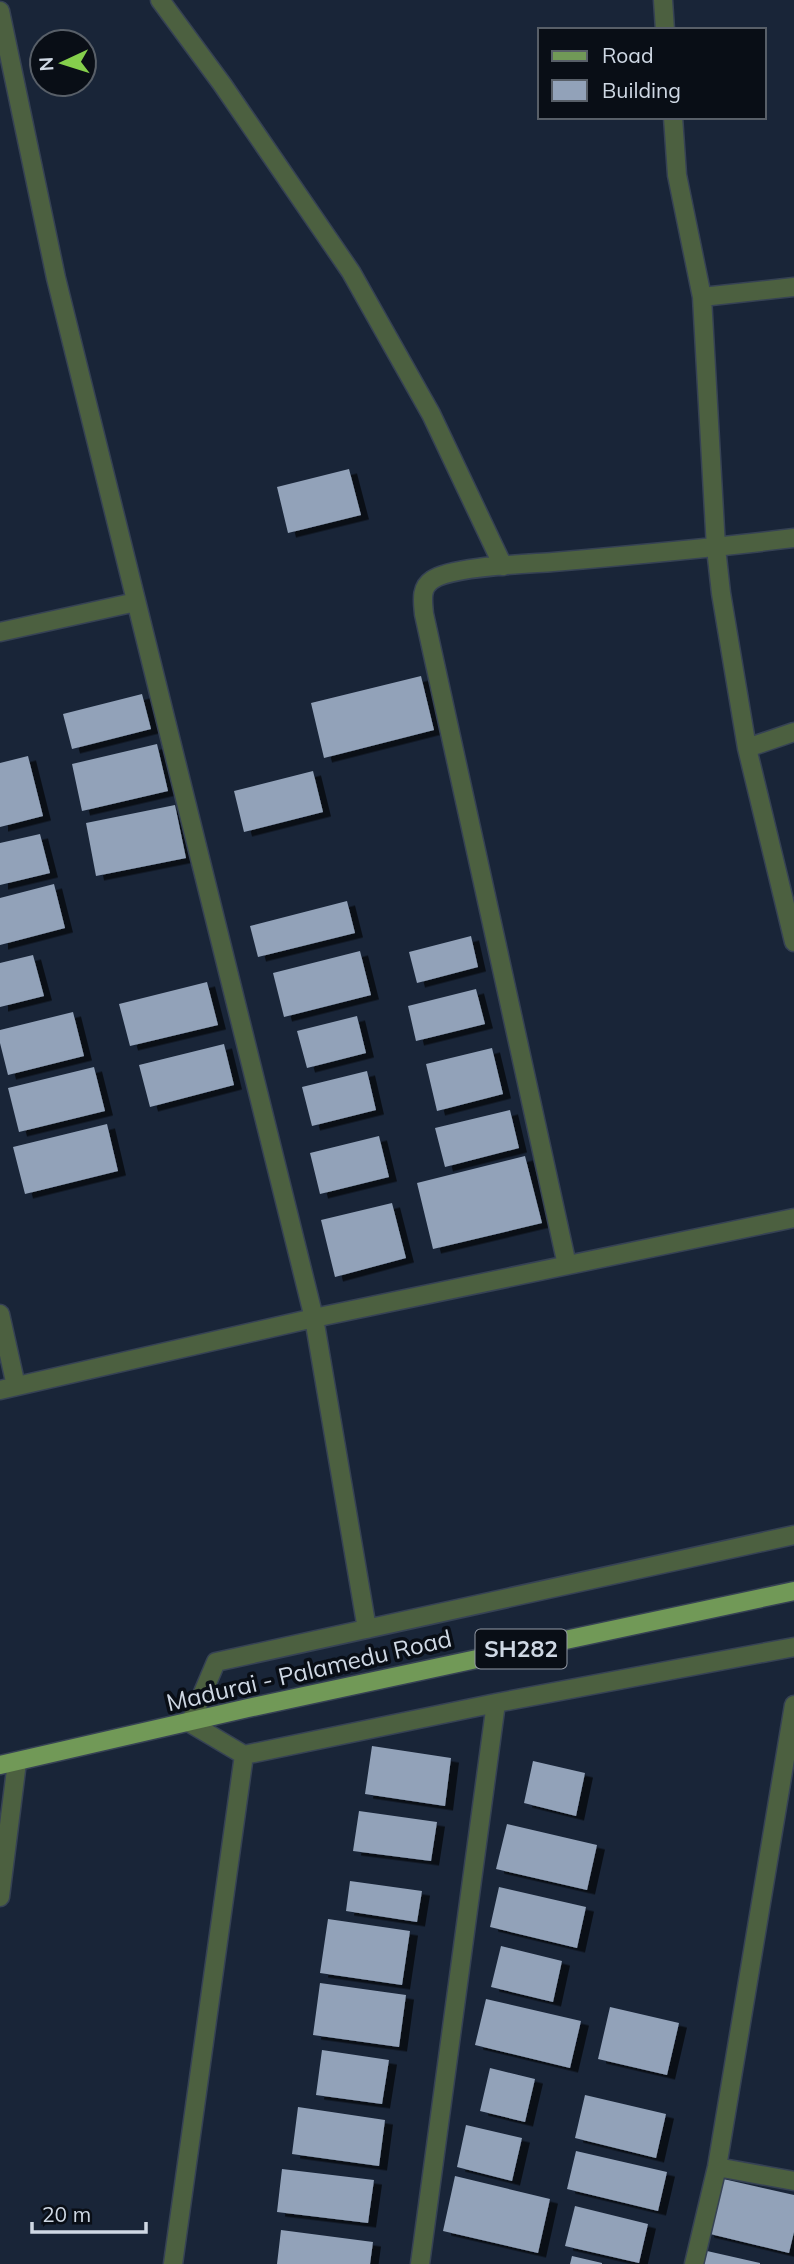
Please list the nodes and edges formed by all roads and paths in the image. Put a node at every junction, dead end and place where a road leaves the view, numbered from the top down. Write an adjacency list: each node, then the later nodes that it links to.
1 (160, 0): 10 (street)
2 (663, 0): 4 (street)
3 (0, 10): 11 (street)
4 (666, 28)
5 (673, 119): 7 (street)
6 (794, 287): 7 (street)
7 (702, 297): 9 (street)
8 (794, 538): 9 (street)
9 (716, 548): 10 (street); 14 (street)
10 (503, 566): 17 (street)
11 (136, 601): 12 (street); 19 (street)
12 (0, 632)
13 (794, 732): 14 (street)
14 (747, 748): 15 (street)
15 (794, 942)
16 (794, 1218): 17 (street)
17 (567, 1265): 19 (street)
18 (0, 1314): 20 (street)
19 (314, 1318): 20 (street); 23 (street)
20 (8, 1388)
21 (794, 1535): 23 (street)
22 (794, 1591): 27 (main road, Madurai - Palamedu Road / SH282)
23 (367, 1629): 27 (street)
24 (794, 1647): 25 (street)
25 (496, 1703): 28 (street); 34 (street)
26 (794, 1705): 31 (street)
27 (190, 1723): 28 (street); 29 (main road, Madurai - Palamedu Road / SH282)
28 (244, 1755): 33 (street)
29 (9, 1764): 30 (street)
30 (0, 1897)
31 (717, 2167): 32 (street); 35 (street)
32 (794, 2181)
33 (173, 2264)
34 (420, 2264)
35 (694, 2264)

